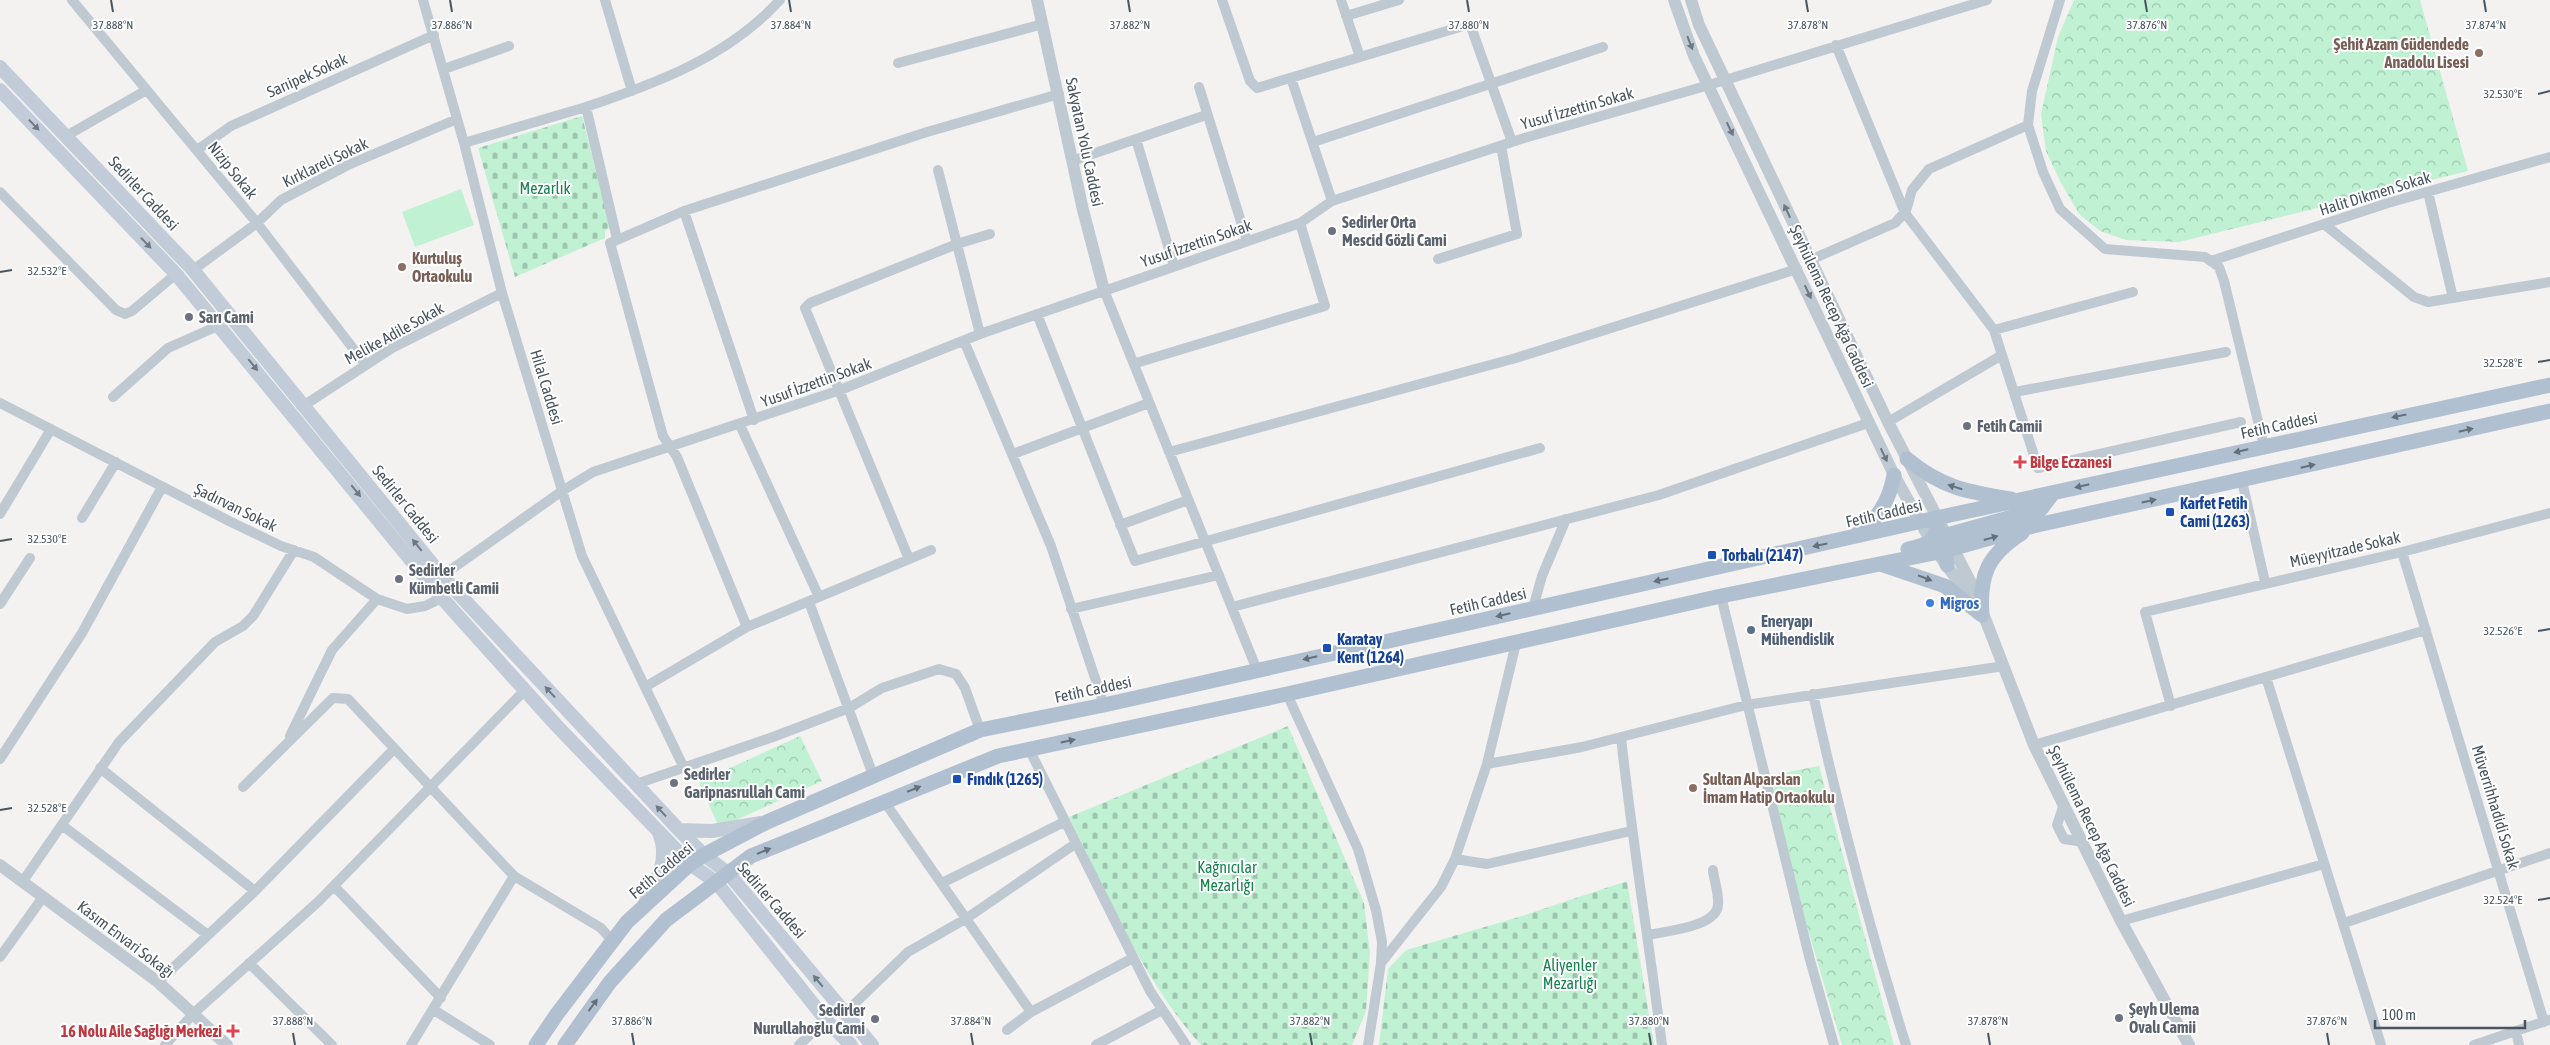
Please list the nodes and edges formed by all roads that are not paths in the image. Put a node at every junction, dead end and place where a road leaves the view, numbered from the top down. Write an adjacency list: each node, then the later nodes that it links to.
1 (72, 0): 31 (street, Nizip Sokak)
2 (423, 0): 17 (street, Hilal Caddesi)
3 (606, 0): 32 (street)
4 (780, 0): 32 (street)
5 (1037, 0): 16 (street, Sakyatan Yolu Caddesi)
6 (1222, 0): 25 (street)
7 (1341, 0): 14 (street)
8 (1399, 0): 14 (street)
9 (1667, 0): 15 (street)
10 (1674, 0): 15 (street, Şeyhülema Recep Ağa Caddesi)
11 (1691, 0): 26 (street, Şeyhülema Recep Ağa Caddesi)
12 (1987, 0): 18 (street, Yusuf İzzettin Sokak)
13 (2060, 0): 37 (street)
14 (1346, 16): 21 (street)
15 (1681, 21): 28 (street, Şeyhülema Recep Ağa Caddesi, one-way to 28)
16 (1043, 24): 22 (street); 33 (street, Sakyatan Yolu Caddesi)
17 (434, 35): 24 (street, Hilal Caddesi); 44 (street, Sarıipek Sokak)
18 (1836, 45): 26 (street, Yusuf İzzettin Sokak); 52 (street)
19 (509, 46): 24 (street)
20 (1603, 47): 27 (street)
21 (1360, 57): 25 (street); 27 (street)
22 (898, 63)
23 (0, 67): 38 (main road, Sedirler Caddesi)
24 (444, 69): 36 (street, Hilal Caddesi)
25 (1291, 78): 40 (street)
26 (1725, 80): 28 (street, Yusuf İzzettin Sokak); 61 (street, Şeyhülema Recep Ağa Caddesi, one-way to 26)
27 (1492, 84): 40 (street); 41 (street)
28 (1708, 85): 41 (street, Yusuf İzzettin Sokak); 64 (street, Şeyhülema Recep Ağa Caddesi, one-way to 64)
29 (1199, 87): 35 (street)
30 (0, 90): 66 (main road, Sedirler Caddesi, one-way to 66)
31 (145, 91): 38 (street); 44 (street, Nizip Sokak)
32 (632, 91): 34 (street)
33 (1059, 94): 46 (street, Sakyatan Yolu Caddesi); 51 (street)
34 (586, 107): 42 (street); 57 (street)
35 (1206, 115): 39 (street); 58 (street)
36 (458, 119): 42 (street, Hilal Caddesi); 53 (street, Kırklareli Sokak)
37 (2028, 125): 52 (street); 62 (street)
38 (66, 136): 65 (main road, Sedirler Caddesi)
39 (1136, 139): 46 (street); 63 (street)
40 (1313, 142): 50 (street)
41 (1512, 142): 43 (street, Yusuf İzzettin Sokak)
42 (464, 143): 70 (street, Hilal Caddesi)
43 (1501, 146): 50 (street, Yusuf İzzettin Sokak); 60 (street)
44 (198, 150): 53 (street, Nizip Sokak)
45 (2550, 157): 49 (street, Halit Dikmen Sokak)
46 (1072, 162): 68 (street, Sakyatan Yolu Caddesi)
47 (938, 170): 59 (street)
48 (0, 192): 66 (street)
49 (2428, 192): 55 (street, Halit Dikmen Sokak); 71 (street)
50 (1332, 201): 54 (street, Yusuf İzzettin Sokak)
51 (684, 211): 57 (street); 89 (street)
52 (1905, 213): 61 (street); 74 (street)
53 (257, 223): 65 (street, Kırklareli Sokak); 80 (street, Nizip Sokak)
54 (1300, 223): 58 (street, Yusuf İzzettin Sokak); 79 (street)
55 (2324, 224): 62 (street, Halit Dikmen Sokak); 71 (street)
56 (990, 234): 59 (street)
57 (617, 239): 97 (street)
58 (1247, 241): 63 (street, Yusuf İzzettin Sokak)
59 (958, 244): 75 (street); 82 (street)
60 (1438, 259)
61 (1810, 260): 90 (street, Şeyhülema Recep Ağa Caddesi)
62 (2210, 260): 96 (street)
63 (1174, 266): 68 (street, Yusuf İzzettin Sokak)
64 (1797, 269): 92 (street, Şeyhülema Recep Ağa Caddesi, one-way to 92); 99 (street)
65 (193, 270): 87 (main road, Sedirler Caddesi)
66 (176, 274): 73 (main road, Sedirler Caddesi)
67 (2550, 282): 71 (street)
68 (1104, 290): 72 (street, Yusuf İzzettin Sokak); 79 (street)
69 (2133, 292): 74 (street)
70 (502, 293): 80 (street, Melike Adile Sokak); 106 (street, Hilal Caddesi)
71 (2453, 298)
72 (1037, 314): 75 (street, Yusuf İzzettin Sokak); 94 (street)
73 (220, 324): 84 (street); 132 (main road, Sedirler Caddesi, one-way to 132)
74 (1994, 330): 78 (street)
75 (980, 334): 76 (street, Yusuf İzzettin Sokak)
76 (964, 341): 82 (street, Yusuf İzzettin Sokak); 100 (street)
77 (2226, 352): 83 (street)
78 (2002, 355): 83 (street); 90 (street)
79 (1136, 363): 86 (street)
80 (364, 364): 87 (street, Melike Adile Sokak)
81 (2550, 385): 96 (main road, Fetih Caddesi, one-way to 96)
82 (840, 390): 89 (street, Yusuf İzzettin Sokak); 125 (street)
83 (2015, 392): 91 (street)
84 (113, 397)
85 (0, 403): 95 (street, Şadırvan Sokak)
86 (1149, 403): 94 (street); 99 (street)
87 (303, 406): 129 (main road, Sedirler Caddesi, one-way to 87)
88 (2550, 411): 104 (main road, one-way to 88)
89 (754, 420): 93 (street, Yusuf İzzettin Sokak)
90 (1888, 422): 101 (street, Şeyhülema Recep Ağa Caddesi)
91 (2241, 422)
92 (1868, 423): 103 (street, Şeyhülema Recep Ağa Caddesi, one-way to 103); 114 (street)
93 (740, 425): 97 (street, Yusuf İzzettin Sokak); 134 (street)
94 (1082, 428): 100 (street); 116 (street)
95 (51, 429): 102 (street, Şadırvan Sokak); 111 (street)
96 (2264, 446): 107 (main road, Fetih Caddesi, one-way to 107)
97 (669, 448): 106 (street, Yusuf İzzettin Sokak); 140 (street)
98 (1540, 448): 119 (street)
99 (1169, 452): 108 (street)
100 (1013, 454): 138 (street)
101 (1907, 460): 109 (main road, one-way to 101); 113 (street, Şeyhülema Recep Ağa Caddesi)
102 (116, 462): 105 (street, Şadırvan Sokak); 112 (street)
103 (1894, 475): 115 (street, Şeyhülema Recep Ağa Caddesi); 118 (main road)
104 (2242, 481): 117 (main road, one-way to 104); 130 (street)
105 (162, 487): 121 (street, Şadırvan Sokak); 160 (street)
106 (562, 491): 129 (street, Yusuf İzzettin Sokak); 146 (street, Hilal Caddesi)
107 (2053, 493): 109 (main road, Fetih Caddesi); 120 (main road)
108 (1188, 500): 116 (street); 119 (street)
109 (2020, 500): 113 (main road, Fetih Caddesi)
110 (2550, 513): 123 (street, Müeyyitzade Sokak)
111 (0, 514)
112 (82, 518)
113 (1938, 518): 115 (main road, Fetih Caddesi); 120 (main road)
114 (1566, 519): 136 (street); 137 (street)
115 (1918, 522): 118 (main road, Fetih Caddesi); 120 (street, Şeyhülema Recep Ağa Caddesi)
116 (1120, 525): 119 (street)
117 (2033, 526): 120 (main road, one-way to 117); 139 (main road)
118 (1852, 538): 137 (main road, Fetih Caddesi, one-way to 137)
119 (1206, 542): 128 (street)
120 (1943, 549): 126 (main road); 127 (main road); 139 (street, Şeyhülema Recep Ağa Caddesi); 139 (street, Şeyhülema Recep Ağa Caddesi)
121 (294, 550): 133 (street, Şadırvan Sokak); 162 (street)
122 (930, 550): 125 (street)
123 (2402, 552): 130 (street, Müeyyitzade Sokak); 141 (street, Müverrihhadidi Sokak)
124 (30, 558): 135 (street)
125 (909, 559): 134 (street)
126 (1878, 564): 127 (main road); 139 (main road, one-way to 139)
127 (1823, 574): 131 (main road)
128 (1219, 575): 136 (street); 138 (street)
129 (442, 576): 132 (street); 165 (main road, Sedirler Caddesi, one-way to 129)
130 (2265, 582): 152 (street, Müeyyitzade Sokak)
131 (1721, 596): 142 (main road); 151 (street)
132 (442, 598): 133 (street, Şadırvan Sokak); 147 (main road, Sedirler Caddesi)
133 (377, 600): 156 (street)
134 (814, 600): 140 (street); 153 (street)
135 (0, 604)
136 (1232, 607): 144 (street)
137 (1533, 608): 144 (main road, Fetih Caddesi, one-way to 144)
138 (1071, 609): 150 (street)
139 (1982, 615): 143 (street, Şeyhülema Recep Ağa Caddesi)
140 (747, 627): 146 (street)
141 (2426, 630): 145 (street); 183 (street, Müverrihhadidi Sokak)
142 (1516, 643): 148 (main road); 161 (street)
143 (2004, 666): 149 (street); 157 (street, Şeyhülema Recep Ağa Caddesi)
144 (1257, 670): 150 (main road, Fetih Caddesi)
145 (2266, 677): 152 (street); 180 (street)
146 (645, 687): 163 (street, Hilal Caddesi)
147 (524, 691): 167 (street); 172 (main road, Sedirler Caddesi)
148 (1287, 694): 159 (main road, one-way to 148); 201 (street)
149 (1813, 694): 151 (street); 228 (street)
150 (1104, 705): 154 (main road, Fetih Caddesi)
151 (1746, 705): 155 (street); 227 (street)
152 (2171, 706): 157 (street)
153 (849, 708): 154 (street); 163 (street); 164 (street)
154 (980, 730): 164 (main road, Fetih Caddesi)
155 (1622, 737): 161 (street); 174 (street)
156 (286, 744): 158 (street); 166 (street)
157 (2034, 745): 193 (street, Şeyhülema Recep Ağa Caddesi)
158 (394, 749): 167 (street); 189 (street)
159 (1029, 749): 168 (main road, one-way to 159); 170 (street)
160 (0, 759)
161 (1487, 764): 178 (street)
162 (100, 768): 171 (street); 189 (street)
163 (684, 768): 165 (street)
164 (873, 775): 169 (main road, Fetih Caddesi)
165 (636, 784): 173 (main road, Sedirler Caddesi, one-way to 165)
166 (243, 787)
167 (429, 787): 184 (street); 188 (street)
168 (884, 801): 185 (main road, one-way to 168); 187 (street)
169 (767, 822): 173 (main road); 177 (main road, Fetih Caddesi)
170 (1064, 822): 175 (street); 187 (street)
171 (63, 826): 186 (street); 195 (street)
172 (657, 830): 179 (main road, Sedirler Caddesi); 191 (main road)
173 (679, 830): 177 (main road, Sedirler Caddesi)
174 (1631, 831): 178 (street); 196 (street)
175 (1075, 844): 192 (street); 199 (street)
176 (2550, 854): 183 (street)
177 (704, 855): 179 (main road, Fetih Caddesi); 185 (main road, Sedirler Caddesi)
178 (1455, 859): 201 (street)
179 (690, 864): 185 (main road, Sedirler Caddesi); 191 (main road, Fetih Caddesi)
180 (2324, 864): 193 (street); 194 (street)
181 (0, 865): 186 (street, Kasım Envari Sokağı)
182 (1713, 870): 196 (street)
183 (2500, 872): 194 (street); 210 (street, Müverrihhadidi Sokak)
184 (514, 876): 197 (street); 203 (street)
185 (722, 878): 208 (main road, Sedirler Caddesi, one-way to 185); 209 (main road, Sedirler Caddesi); 219 (main road, one-way to 185)
186 (23, 881): 190 (street, Kasım Envari Sokağı)
187 (942, 883): 192 (street)
188 (334, 886): 200 (street); 203 (street)
189 (255, 891): 195 (street)
190 (43, 897): 198 (street); 202 (street, Kasım Envari Sokağı)
191 (644, 906): 197 (main road, Fetih Caddesi)
192 (967, 918): 206 (street); 208 (street)
193 (2121, 921): 229 (street, Şeyhülema Recep Ağa Caddesi)
194 (2344, 923): 230 (street)
195 (208, 935): 202 (street)
196 (1648, 935): 226 (street)
197 (613, 942): 218 (main road, Fetih Caddesi)
198 (0, 957)
199 (1132, 958): 205 (street); 206 (street)
200 (249, 963): 207 (street); 215 (street)
201 (1381, 963): 225 (street)
202 (158, 982): 207 (street, Kasım Envari Sokağı)
203 (441, 998): 204 (street)
204 (434, 1010): 216 (street); 217 (street)
205 (1162, 1010): 223 (street); 224 (street)
206 (1031, 1012): 211 (street)
207 (194, 1013): 213 (street); 214 (street, Kasım Envari Sokağı)
208 (845, 1013): 222 (main road, Sedirler Caddesi)
209 (826, 1020): 220 (street); 221 (main road, Sedirler Caddesi)
210 (2547, 1021): 212 (street)
211 (1007, 1030)
212 (2516, 1031): 231 (street); 232 (street)
213 (164, 1045)
214 (227, 1045)
215 (332, 1045)
216 (411, 1045)
217 (490, 1045)
218 (536, 1045)
219 (565, 1045)
220 (799, 1045)
221 (851, 1045)
222 (872, 1045)
223 (1096, 1045)
224 (1186, 1045)
225 (1368, 1045)
226 (1662, 1045)
227 (1834, 1045)
228 (1906, 1045)
229 (2189, 1045)
230 (2380, 1045)
231 (2474, 1045)
232 (2519, 1045)

